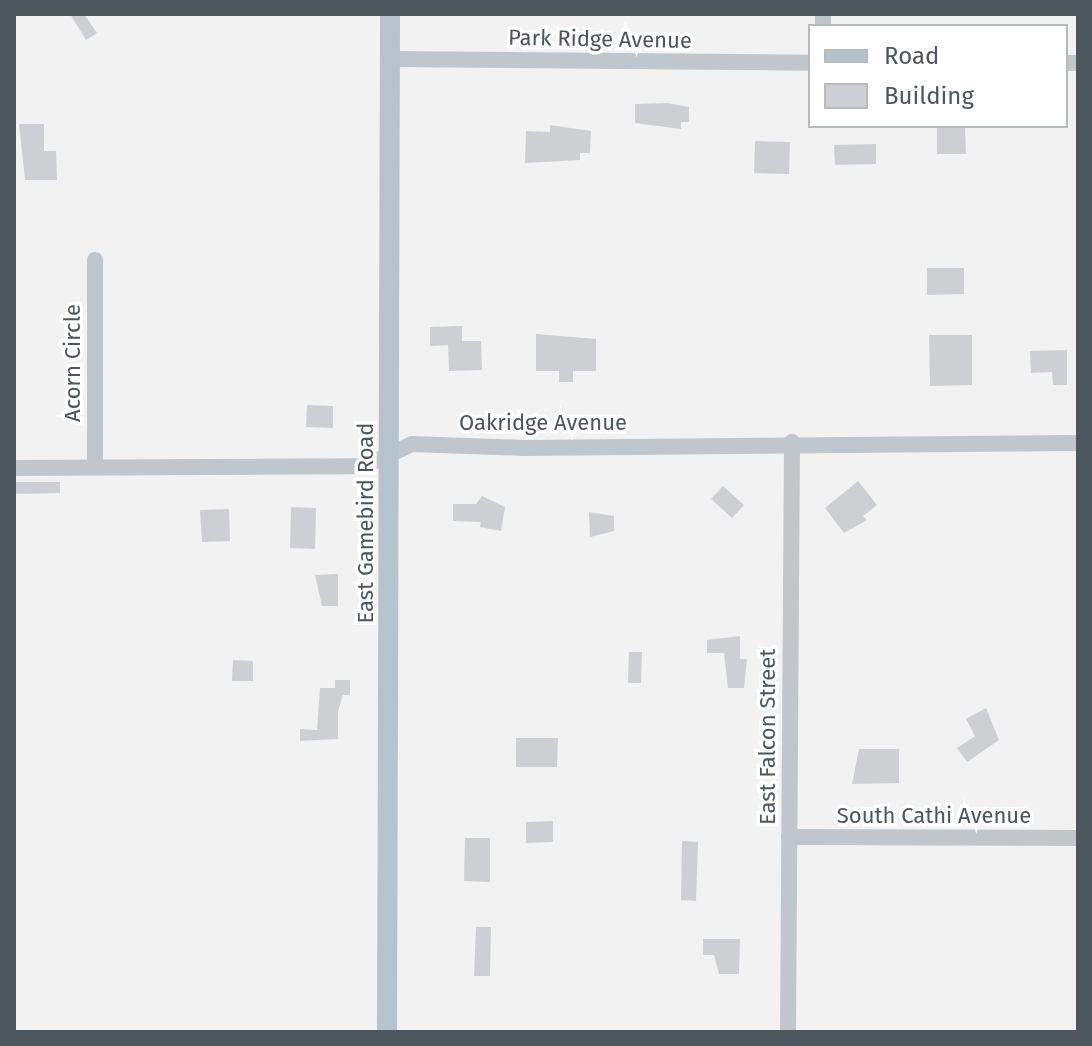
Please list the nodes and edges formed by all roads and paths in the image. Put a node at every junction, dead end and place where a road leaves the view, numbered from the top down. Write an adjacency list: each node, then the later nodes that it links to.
1 (390, 14): 2 (main road, East Gamebird Road)
2 (389, 59): 3 (street, Park Ridge Avenue); 7 (main road, East Gamebird Road)
3 (808, 63)
4 (95, 260): 8 (street, Acorn Circle)
5 (792, 442): 6 (street, Oakridge Avenue); 7 (street, Oakridge Avenue); 10 (street, East Falcon Street)
6 (1078, 443)
7 (391, 456): 8 (street, Oakridge Avenue); 12 (main road, East Gamebird Road)
8 (95, 465): 9 (street, Oakridge Avenue)
9 (14, 468)
10 (789, 837): 11 (street, South Cathi Avenue); 13 (street, East Falcon Street)
11 (1078, 838)
12 (387, 1032)
13 (788, 1032)

